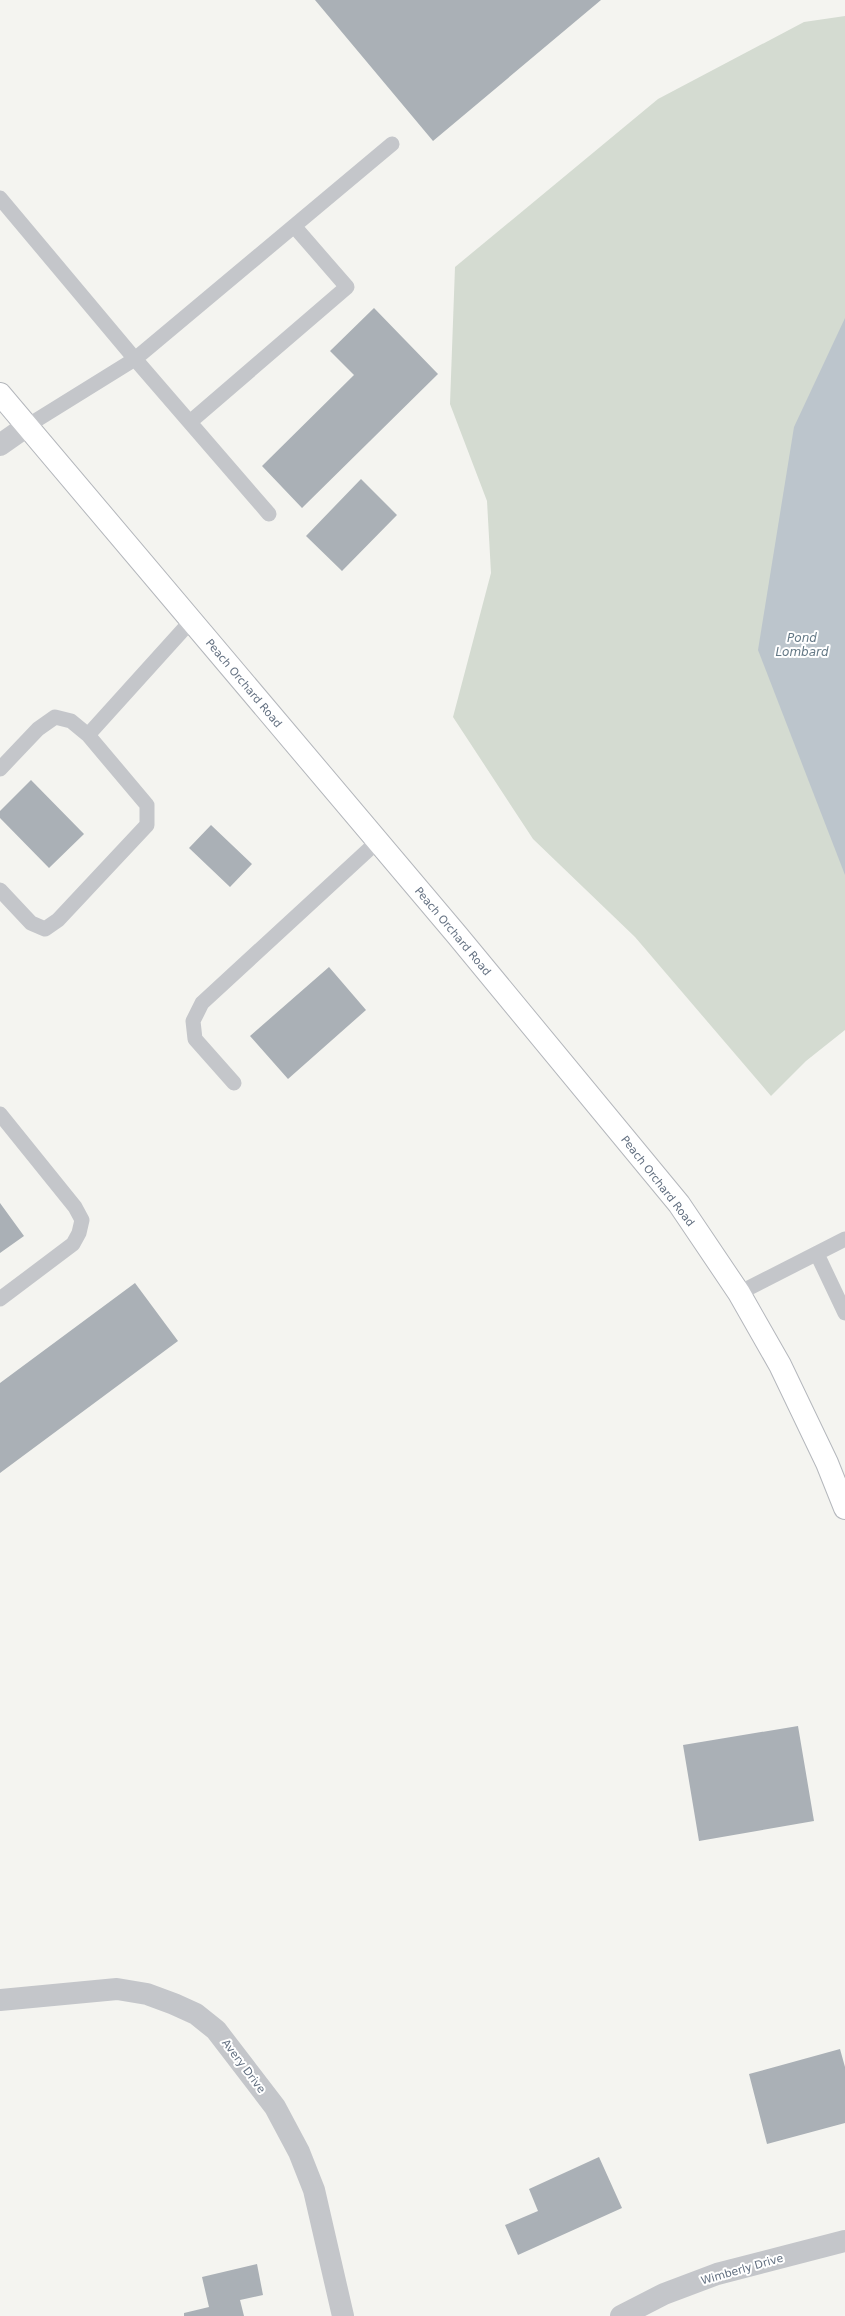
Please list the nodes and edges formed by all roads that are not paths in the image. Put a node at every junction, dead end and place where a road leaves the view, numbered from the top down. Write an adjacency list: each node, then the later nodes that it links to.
1 (392, 144): 3 (lane)
2 (0, 198): 4 (lane)
3 (294, 226): 4 (lane); 6 (lane)
4 (134, 359): 6 (lane); 7 (lane)
5 (0, 394): 7 (main road, Peach Orchard Road)
6 (190, 422): 9 (lane)
7 (27, 426): 8 (street); 10 (main road, Peach Orchard Road)
8 (0, 445)
9 (268, 514)
10 (191, 621): 11 (lane); 13 (main road, Peach Orchard Road)
11 (88, 735): 12 (lane); 14 (lane)
12 (0, 769)
13 (378, 841): 15 (lane); 19 (main road, Peach Orchard Road)
14 (0, 890)
15 (234, 1083)
16 (0, 1114): 20 (lane)
17 (845, 1239): 18 (lane)
18 (817, 1254): 19 (lane); 21 (lane)
19 (739, 1293): 22 (main road, Peach Orchard Road)
20 (0, 1299)
21 (845, 1313)
22 (843, 1496)
23 (0, 2000): 25 (street, Avery Drive)
24 (845, 2241): 26 (street, Wimberly Drive)
25 (343, 2316)
26 (621, 2316)

